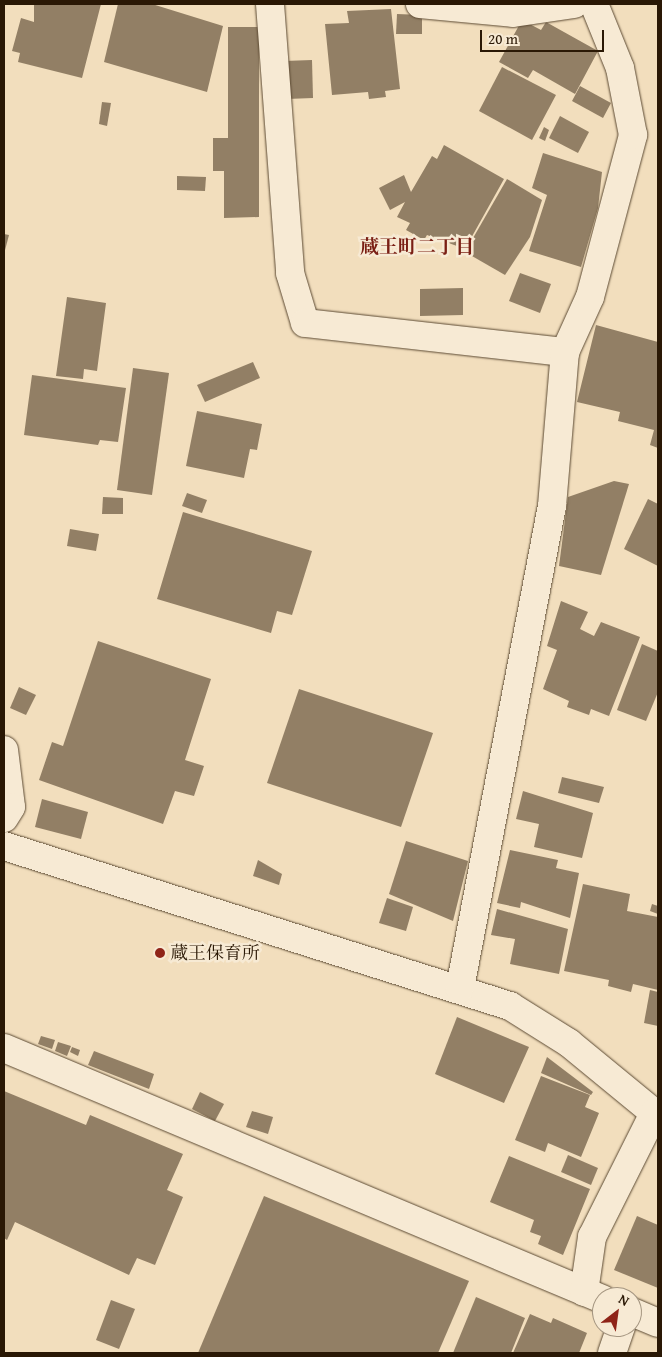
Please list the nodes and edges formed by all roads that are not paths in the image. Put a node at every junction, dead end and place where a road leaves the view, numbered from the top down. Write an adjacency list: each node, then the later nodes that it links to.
1 (270, 4): 5 (street)
2 (420, 4): 3 (street)
3 (574, 4)
4 (594, 4): 5 (street)
5 (565, 352): 9 (street)
6 (4, 750): 7 (street)
7 (4, 818)
8 (4, 846): 9 (street)
9 (460, 988): 11 (street)
10 (4, 1048): 13 (street)
11 (656, 1115): 12 (street)
12 (593, 1287)
13 (592, 1296)
14 (642, 1316): 15 (street)
15 (658, 1323)
16 (618, 1337): 17 (street)
17 (612, 1353)

